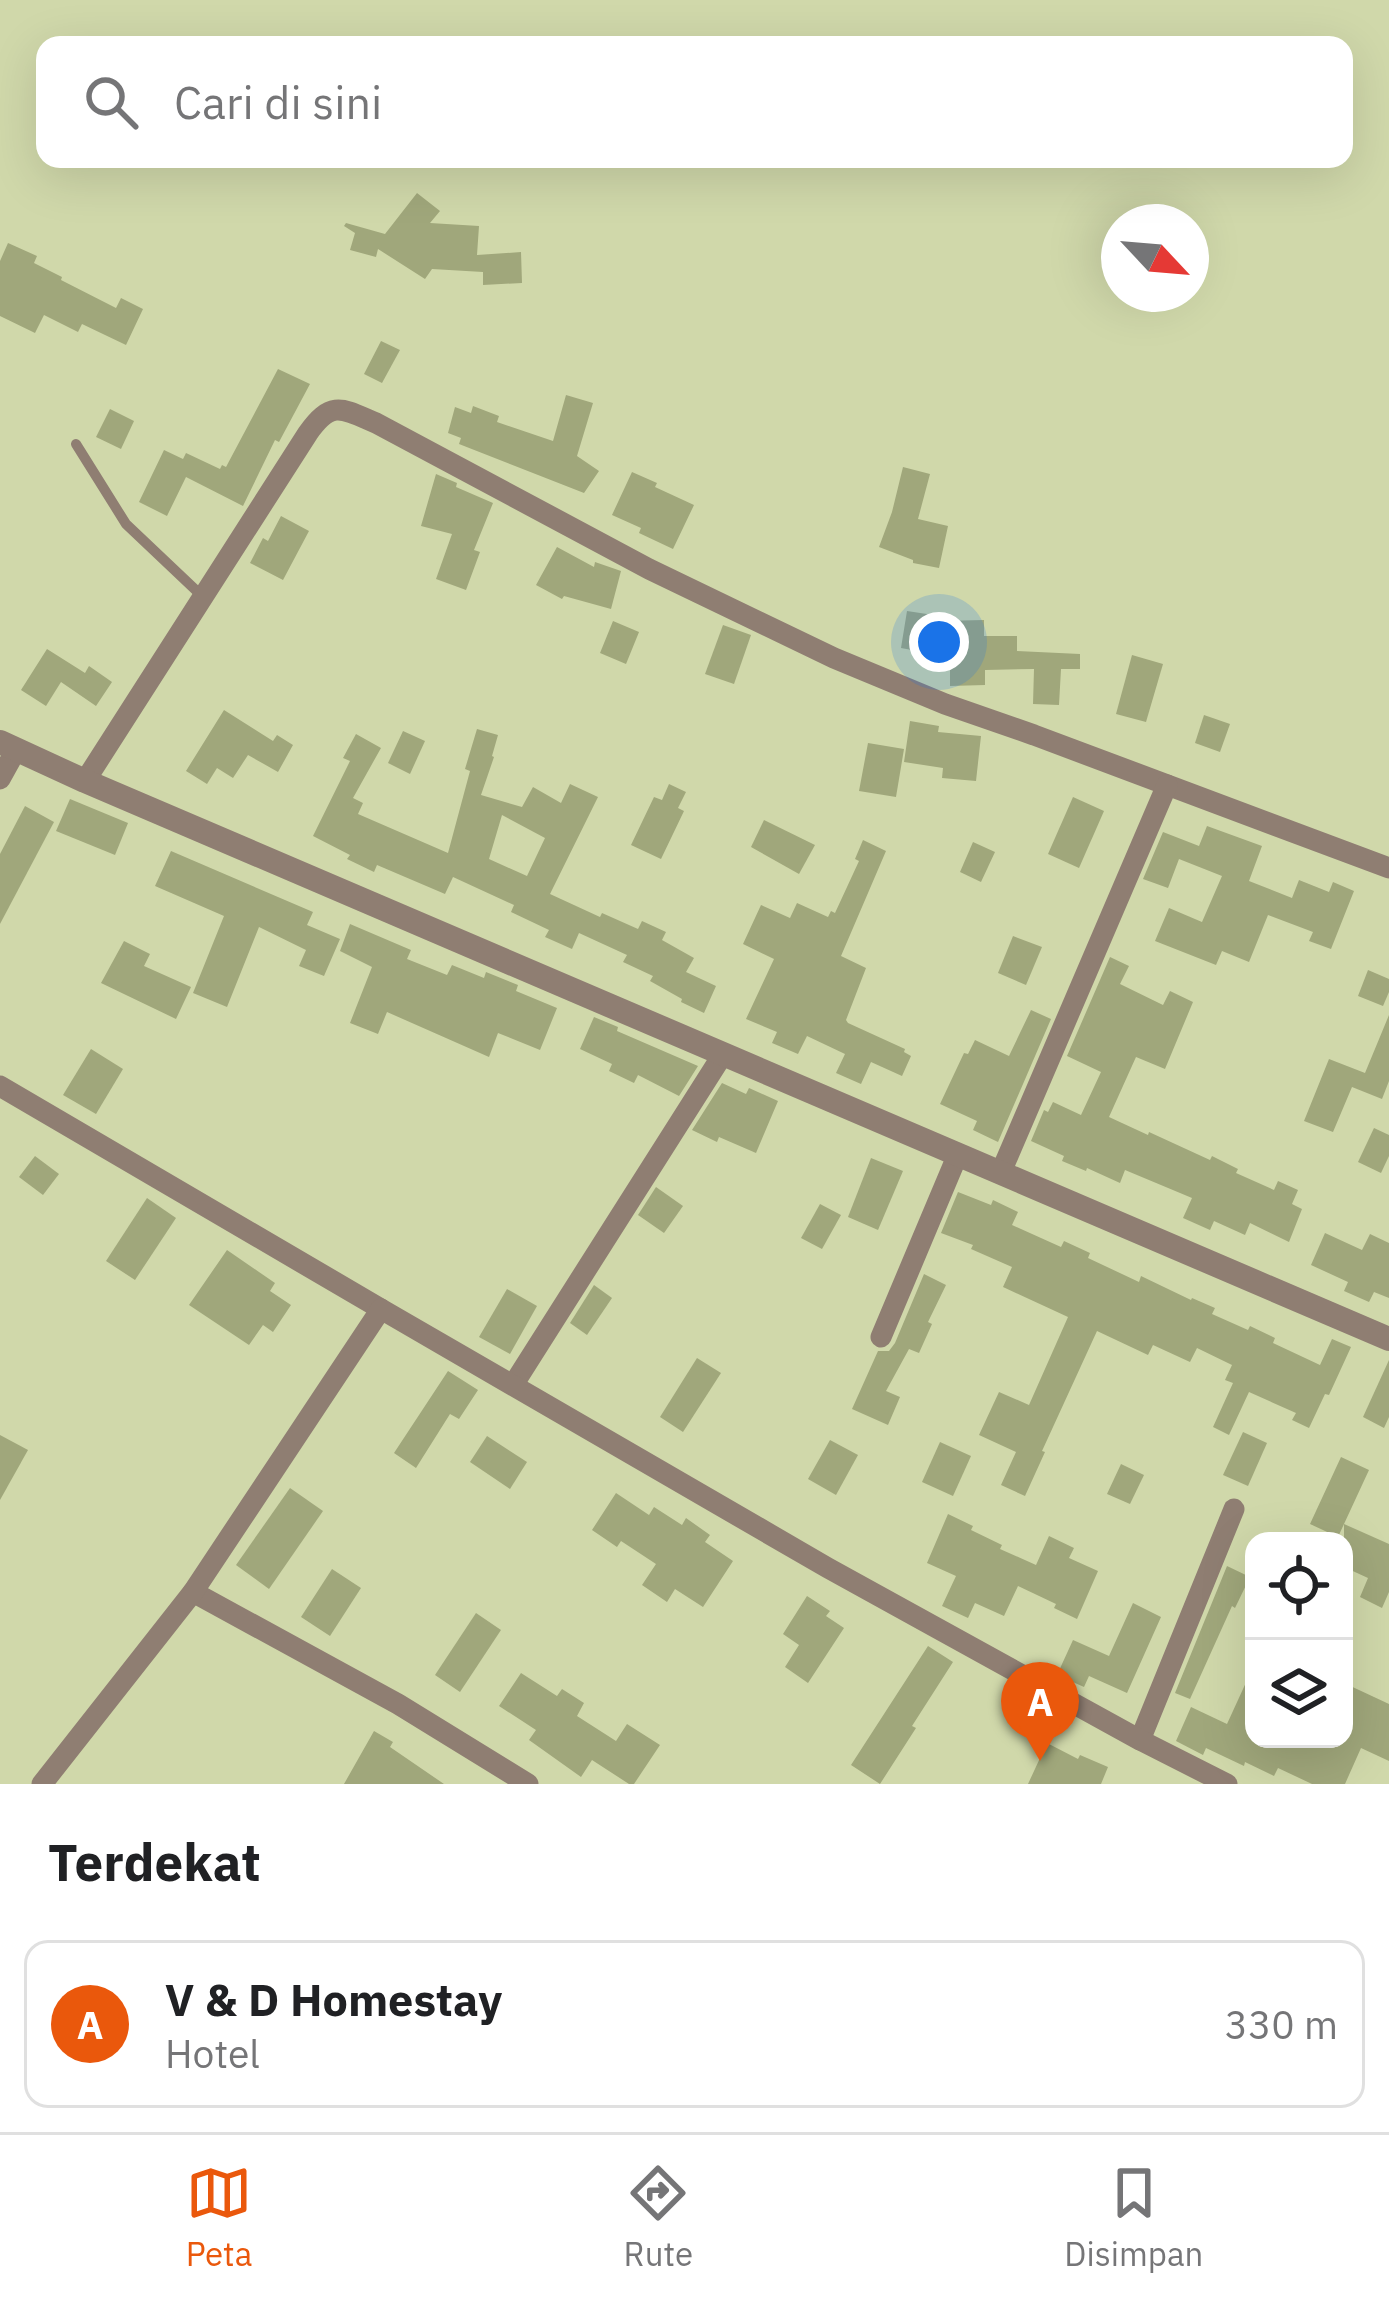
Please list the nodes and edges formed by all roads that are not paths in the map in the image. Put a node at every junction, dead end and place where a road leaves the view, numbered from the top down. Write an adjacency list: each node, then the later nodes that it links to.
1 (76, 444): 2 (lane)
2 (202, 596): 5 (street); 6 (street)
3 (8, 746): 4 (street); 5 (street)
4 (0, 779)
5 (85, 782): 8 (street)
6 (1167, 785): 7 (street); 11 (street)
7 (1389, 868)
8 (723, 1054): 10 (street); 15 (street)
9 (0, 1086): 12 (street)
10 (958, 1154): 11 (street); 13 (street)
11 (1001, 1172): 14 (street)
12 (381, 1309): 15 (street); 17 (street)
13 (880, 1337)
14 (1389, 1339)
15 (513, 1385): 18 (street)
16 (1234, 1509): 18 (street)
17 (193, 1592): 19 (street); 20 (street)
18 (1140, 1740): 21 (street)
19 (42, 1784)
20 (528, 1784)
21 (1227, 1784)

